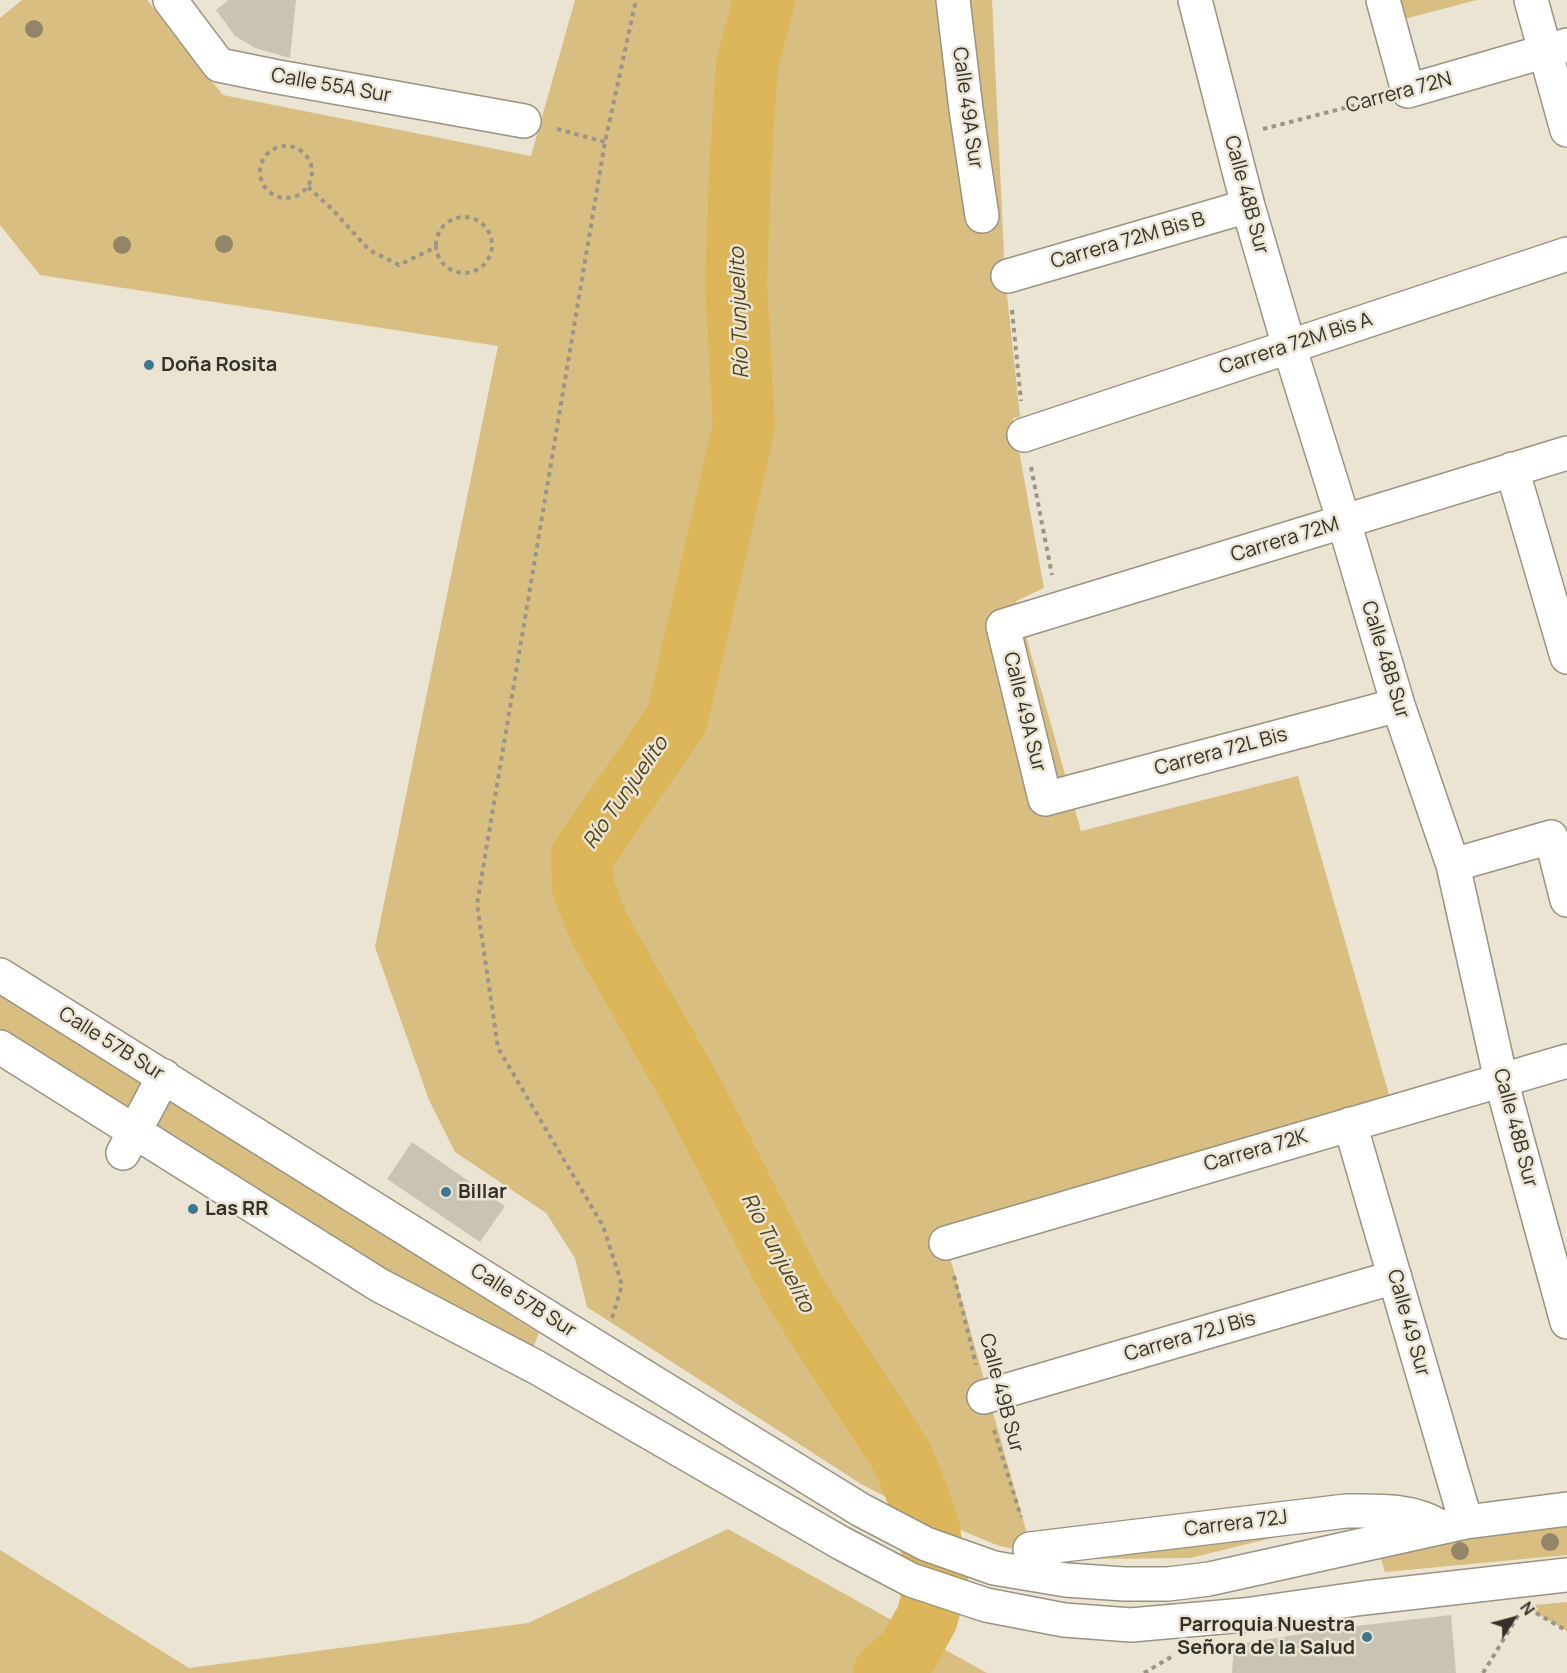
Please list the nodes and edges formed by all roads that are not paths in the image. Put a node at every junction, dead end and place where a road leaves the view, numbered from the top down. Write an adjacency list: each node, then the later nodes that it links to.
1 (170, 0): 7 (street, Calle 55A Sur)
2 (953, 0): 10 (street, Calle 49A Sur)
3 (1195, 0): 9 (street, Calle 48B Sur)
4 (1383, 0): 6 (street, Carrera 72N)
5 (1531, 0): 6 (street)
6 (1556, 48): 8 (street)
7 (524, 121)
8 (1567, 130)
9 (1248, 206): 12 (street, Carrera 72M Bis B); 13 (street, Calle 48B Sur)
10 (982, 216)
11 (1567, 254): 13 (street, Carrera 72M Bis A)
12 (1008, 276)
13 (1289, 346): 14 (street, Carrera 72M Bis A); 17 (street, Calle 48B Sur)
14 (1024, 435)
15 (1567, 453): 16 (street, Carrera 72M)
16 (1512, 469): 17 (street, Carrera 72M); 19 (street)
17 (1344, 522): 18 (street, Carrera 72M); 20 (street, Calle 48B Sur)
18 (1003, 626): 21 (street, Calle 49A Sur)
19 (1567, 657)
20 (1398, 705): 21 (street, Carrera 72L Bis); 22 (street, Calle 48B Sur)
21 (1045, 799)
22 (1453, 866): 23 (street); 28 (street, Calle 48B Sur)
23 (1567, 900)
24 (0, 975): 27 (street, Calle 57B Sur)
25 (0, 1047): 30 (street)
26 (1567, 1060): 28 (street, Carrera 72K)
27 (164, 1076): 30 (street); 36 (street, Calle 57B Sur)
28 (1501, 1080): 29 (street, Carrera 72K); 33 (street, Calle 48B Sur)
29 (1350, 1124): 31 (street, Carrera 72K); 32 (street, Calle 49 Sur)
30 (129, 1142): 38 (street)
31 (946, 1243)
32 (1395, 1277): 34 (street, Carrera 72J Bis); 36 (street, Calle 49 Sur)
33 (1567, 1322)
34 (984, 1396)
35 (1567, 1509): 36 (street)
36 (1453, 1525): 37 (street, Carrera 72J)
37 (1030, 1549)
38 (1567, 1575)

